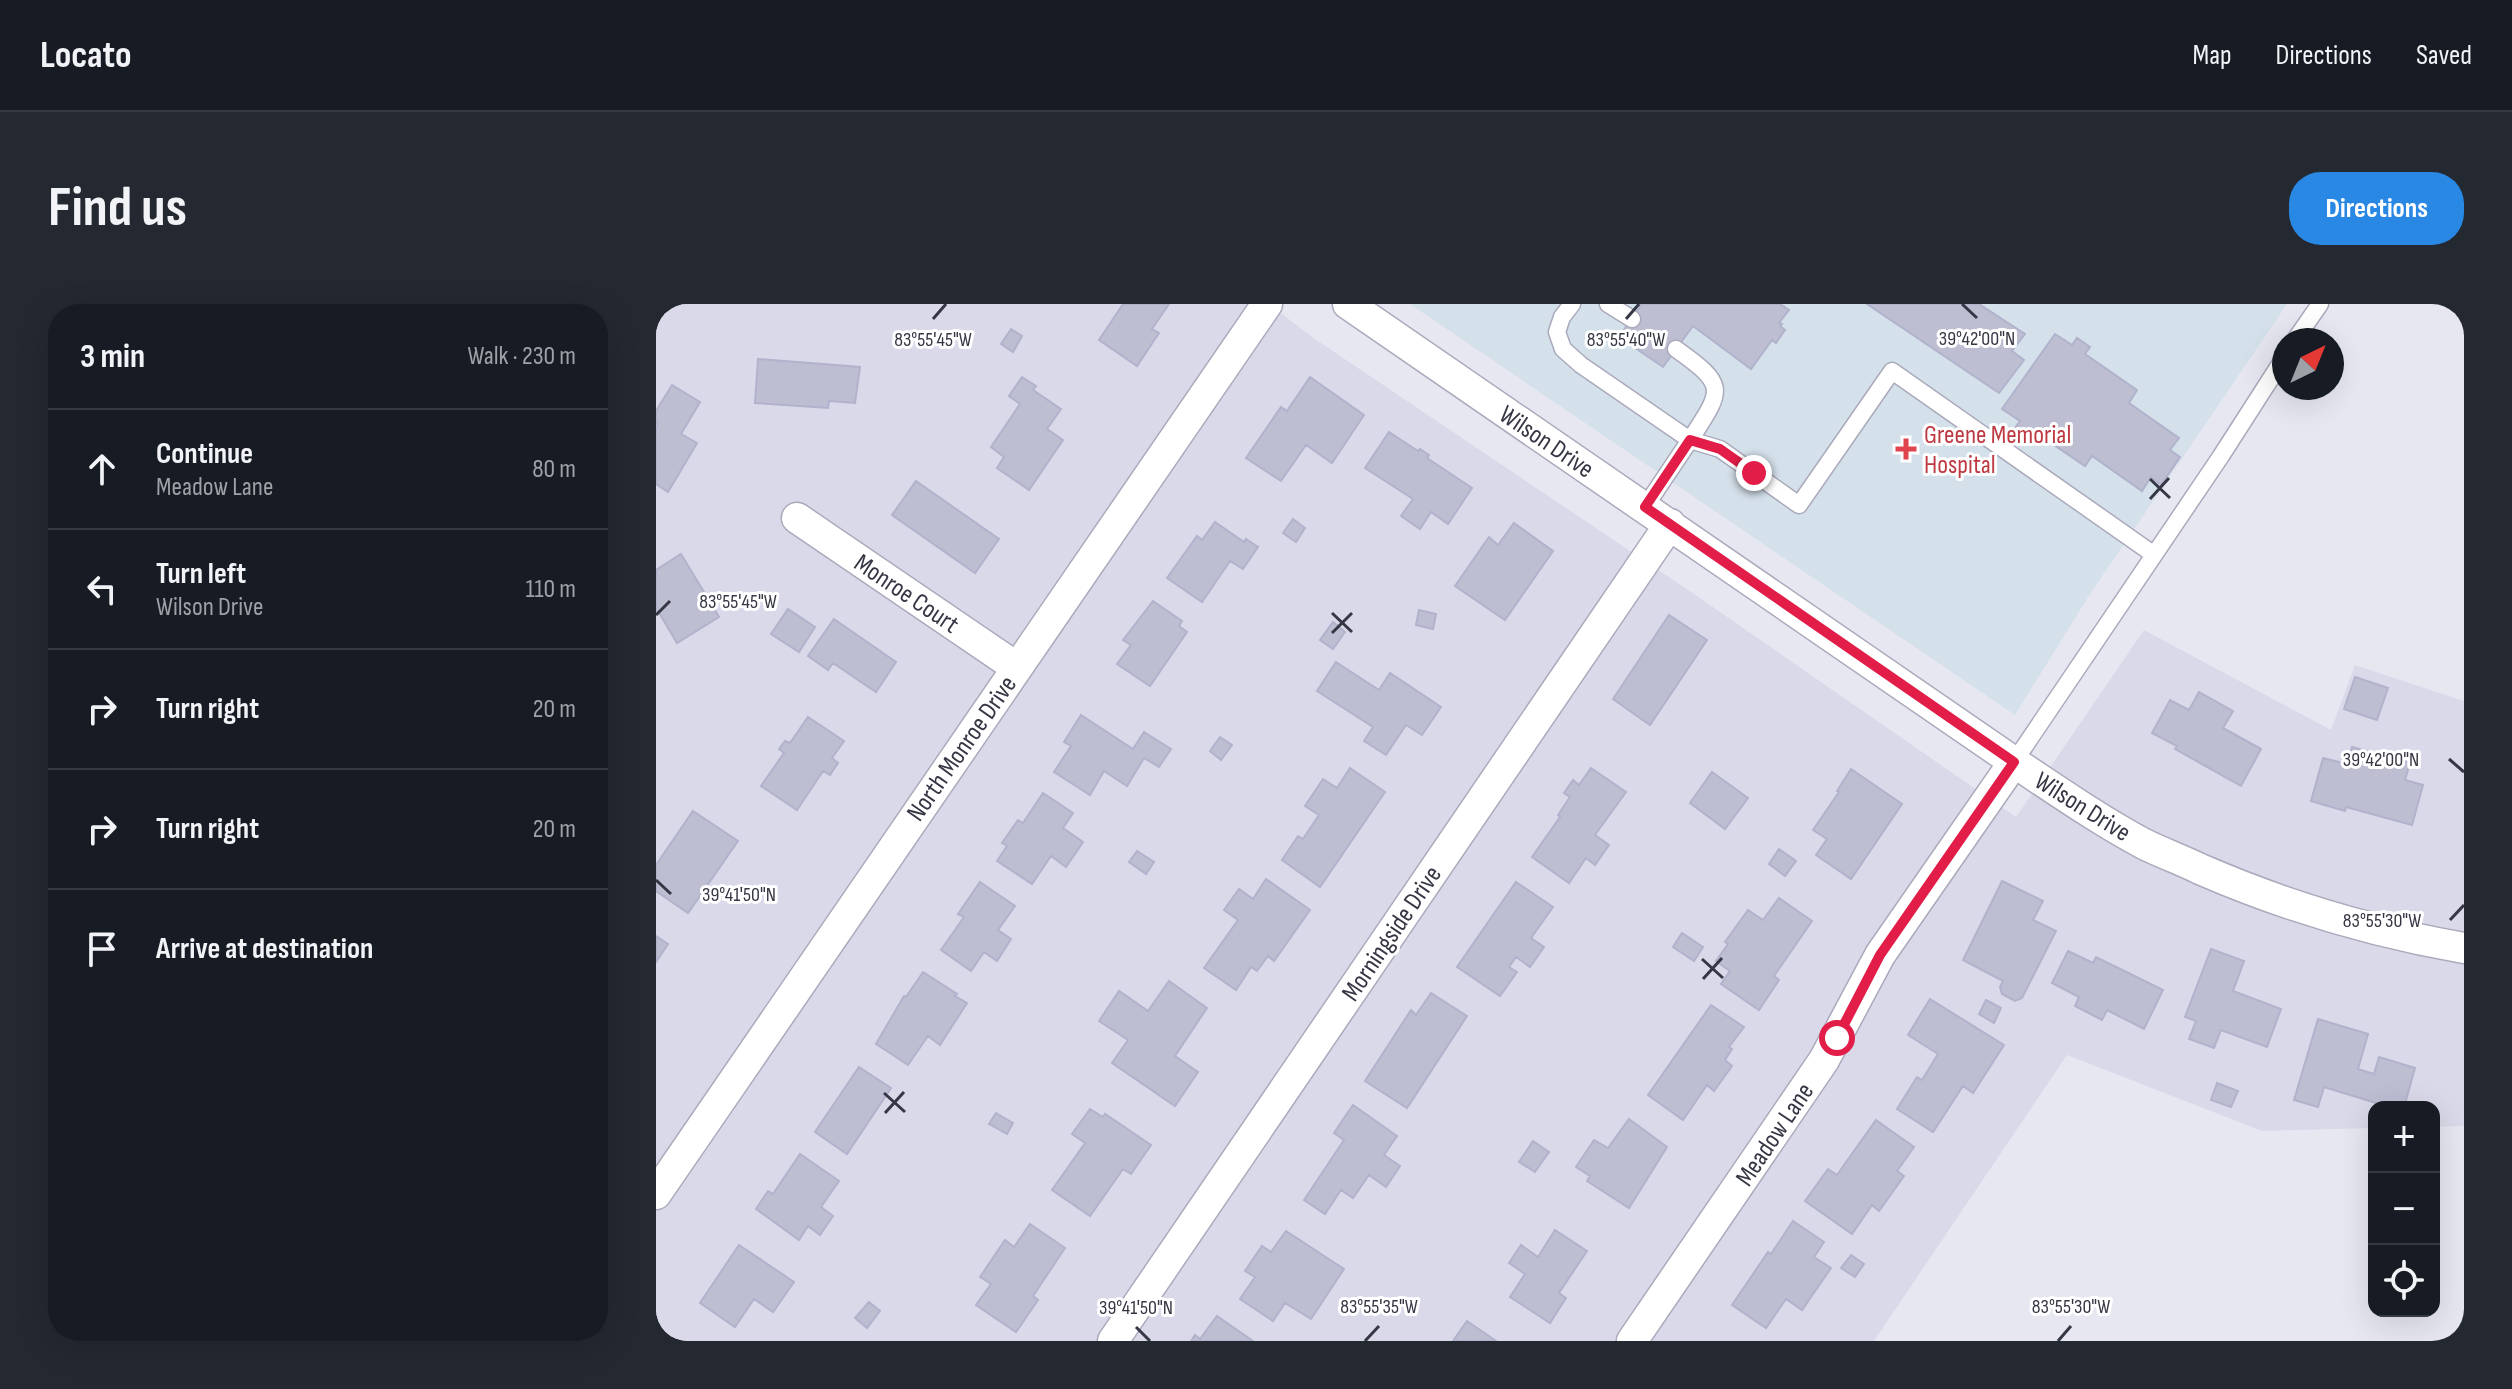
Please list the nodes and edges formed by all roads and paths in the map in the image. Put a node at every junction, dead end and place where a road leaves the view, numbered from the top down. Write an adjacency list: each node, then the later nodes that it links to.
1 (1267, 304): 15 (street, North Monroe Drive)
2 (1348, 304): 11 (street, Wilson Drive)
3 (1572, 304): 10 (lane)
4 (1608, 304): 6 (lane)
5 (2320, 304): 7 (lane)
6 (1632, 319)
7 (2303, 328)
8 (1676, 349): 10 (lane)
9 (2272, 377): 14 (lane)
10 (1690, 440): 11 (lane); 14 (lane)
11 (1645, 507): 13 (street, Wilson Drive)
12 (797, 518): 15 (street, Monroe Court)
13 (1670, 524): 16 (street, Wilson Drive); 19 (street, Morningside Drive)
14 (2153, 554): 16 (lane)
15 (1016, 667): 18 (street, North Monroe Drive)
16 (2014, 762): 17 (street, Wilson Drive); 20 (street, Meadow Lane)
17 (2464, 948)
18 (656, 1194)
19 (1113, 1341)
20 (1632, 1341)

